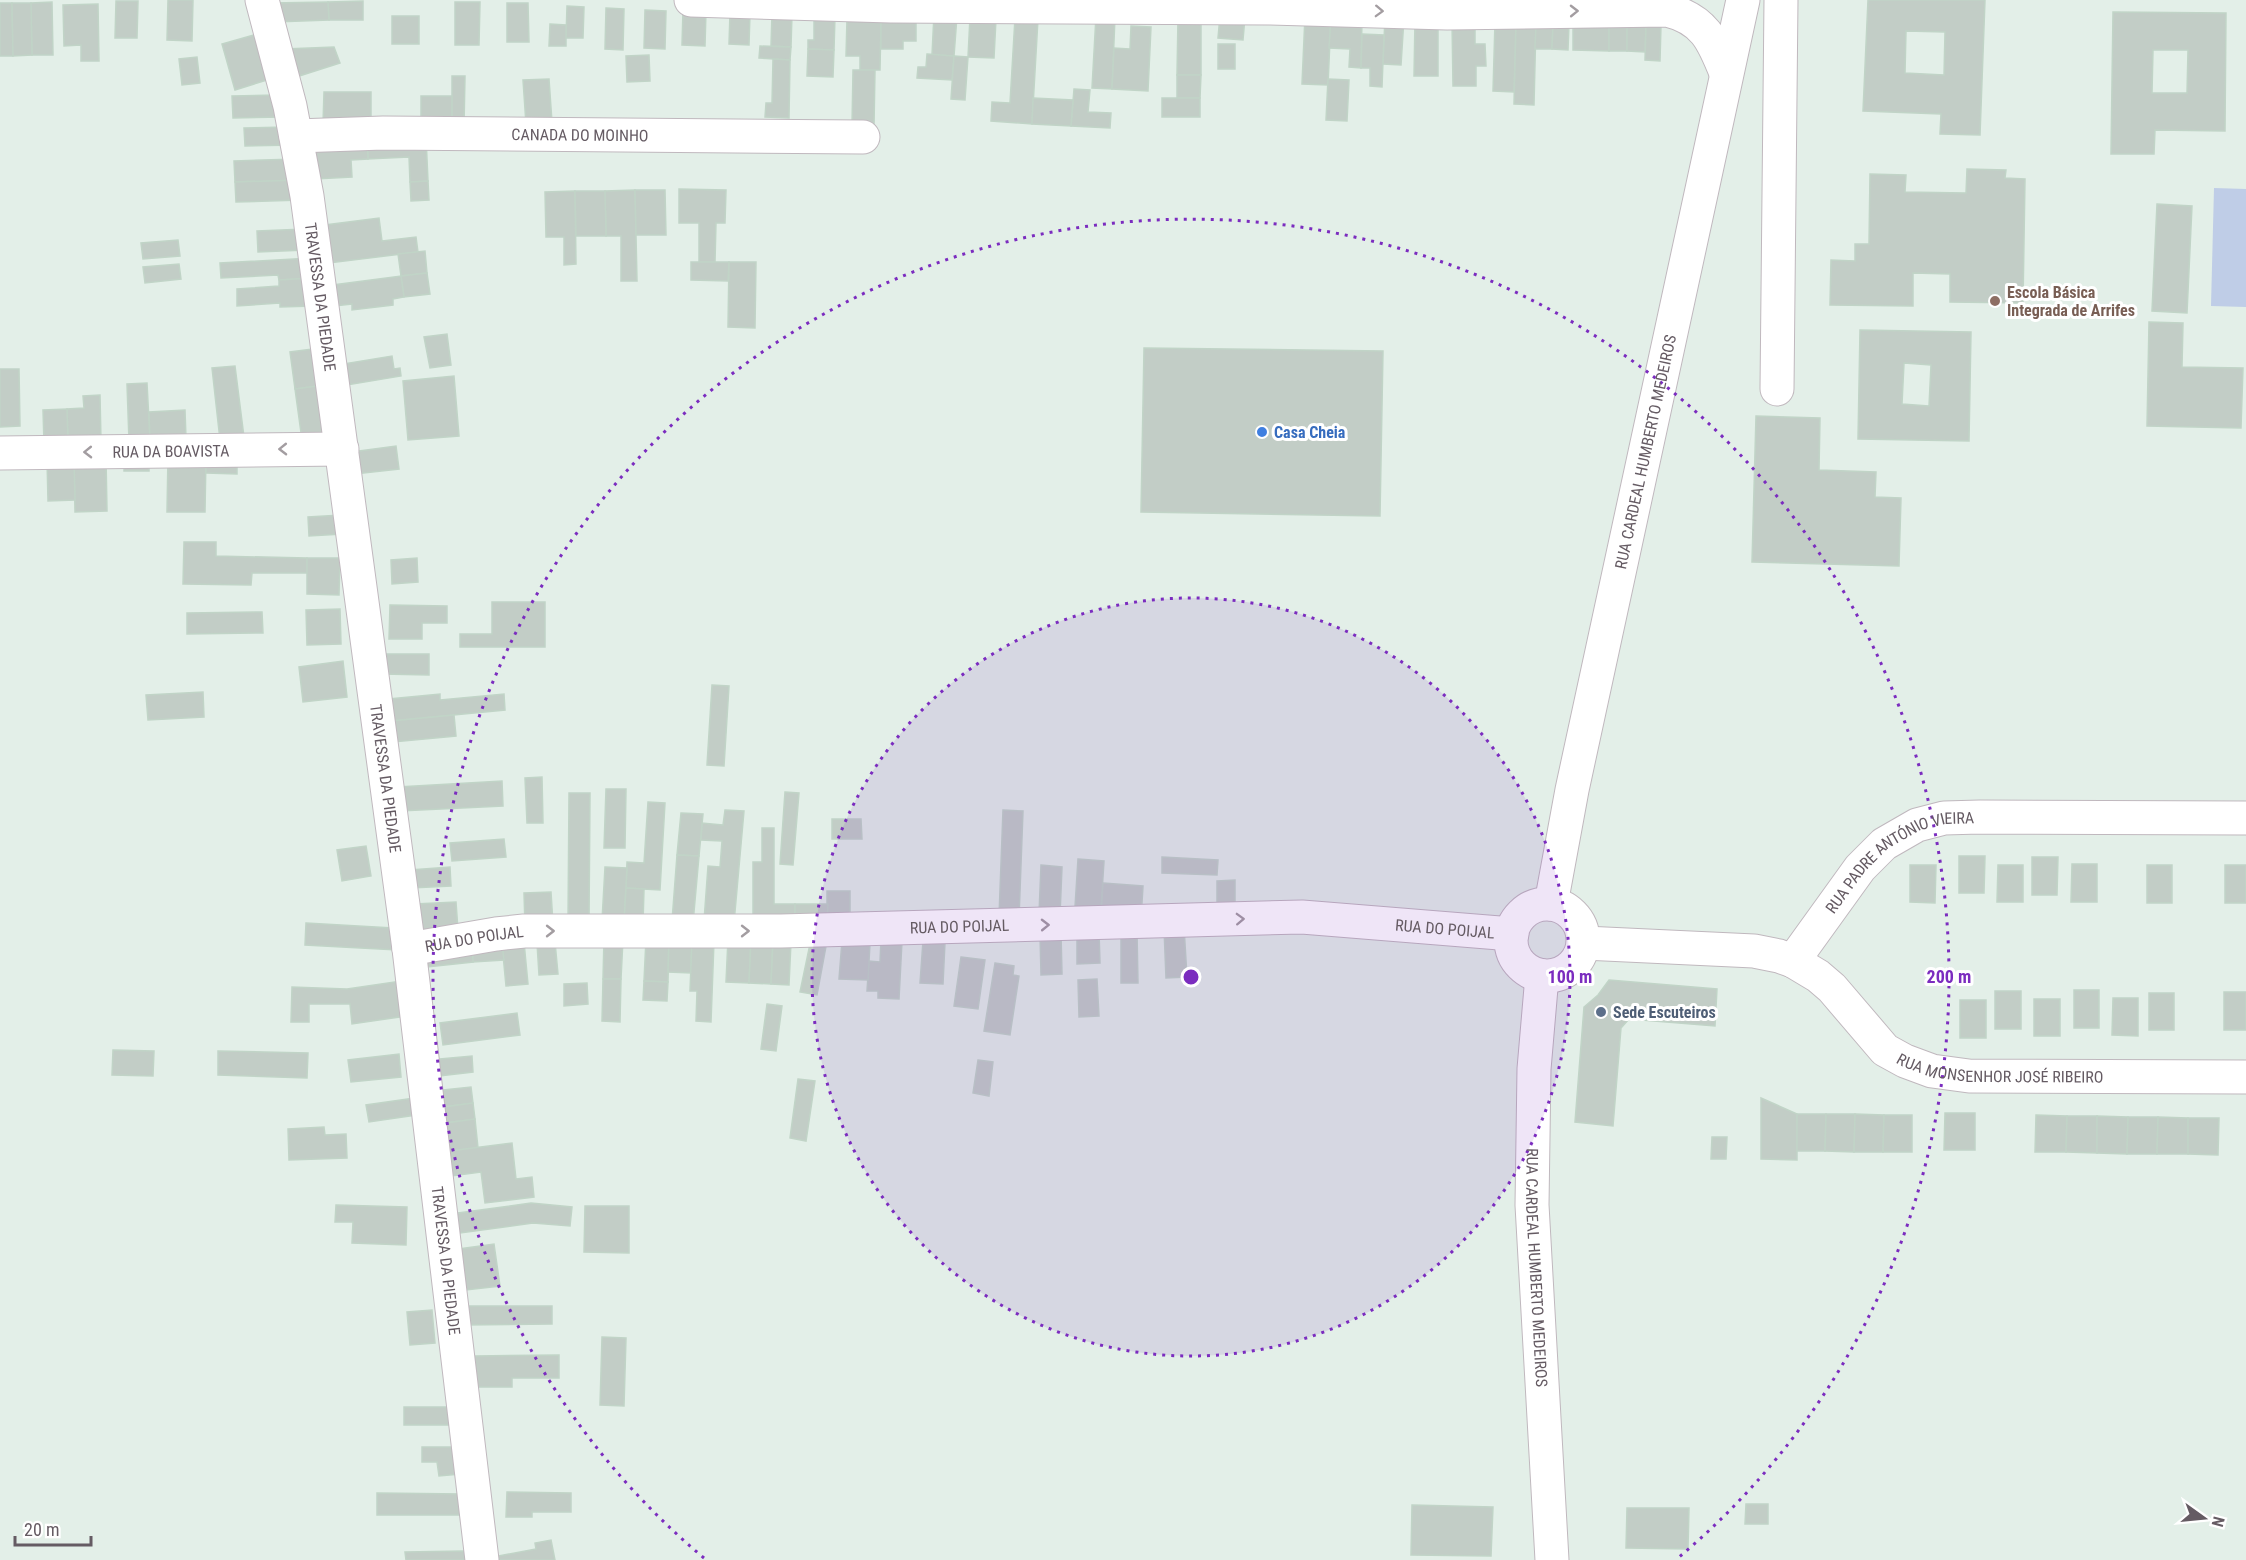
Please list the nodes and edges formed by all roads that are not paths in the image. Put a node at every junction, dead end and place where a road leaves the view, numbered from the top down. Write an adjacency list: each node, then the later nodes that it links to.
1 (262, 0): 6 (street, TRAVESSA DA PIEDADE)
2 (691, 0): 5 (street, one-way to 5)
3 (1743, 0): 5 (street, RUA CARDEAL HUMBERTO MEDEIROS)
4 (1781, 0): 8 (street)
5 (1726, 73): 12 (street, RUA CARDEAL HUMBERTO MEDEIROS)
6 (296, 136): 7 (street, CANADA DO MOINHO); 9 (street, TRAVESSA DA PIEDADE)
7 (863, 137)
8 (1777, 389)
9 (342, 449): 10 (street, RUA DA BOAVISTA, one-way to 10); 15 (street, TRAVESSA DA PIEDADE)
10 (0, 453)
11 (2246, 818): 16 (street, RUA PADRE ANTÓNIO VIEIRA)
12 (1551, 904): 13 (street); 14 (street)
13 (1512, 934): 15 (street, RUA DO POIJAL, one-way to 13); 17 (street)
14 (1584, 943): 16 (street); 17 (street)
15 (409, 950): 19 (street, TRAVESSA DA PIEDADE)
16 (1793, 961): 18 (street, RUA MONSENHOR JOSÉ RIBEIRO)
17 (1542, 976): 20 (street, RUA CARDEAL HUMBERTO MEDEIROS)
18 (2246, 1077)
19 (482, 1560)
20 (1552, 1560)

